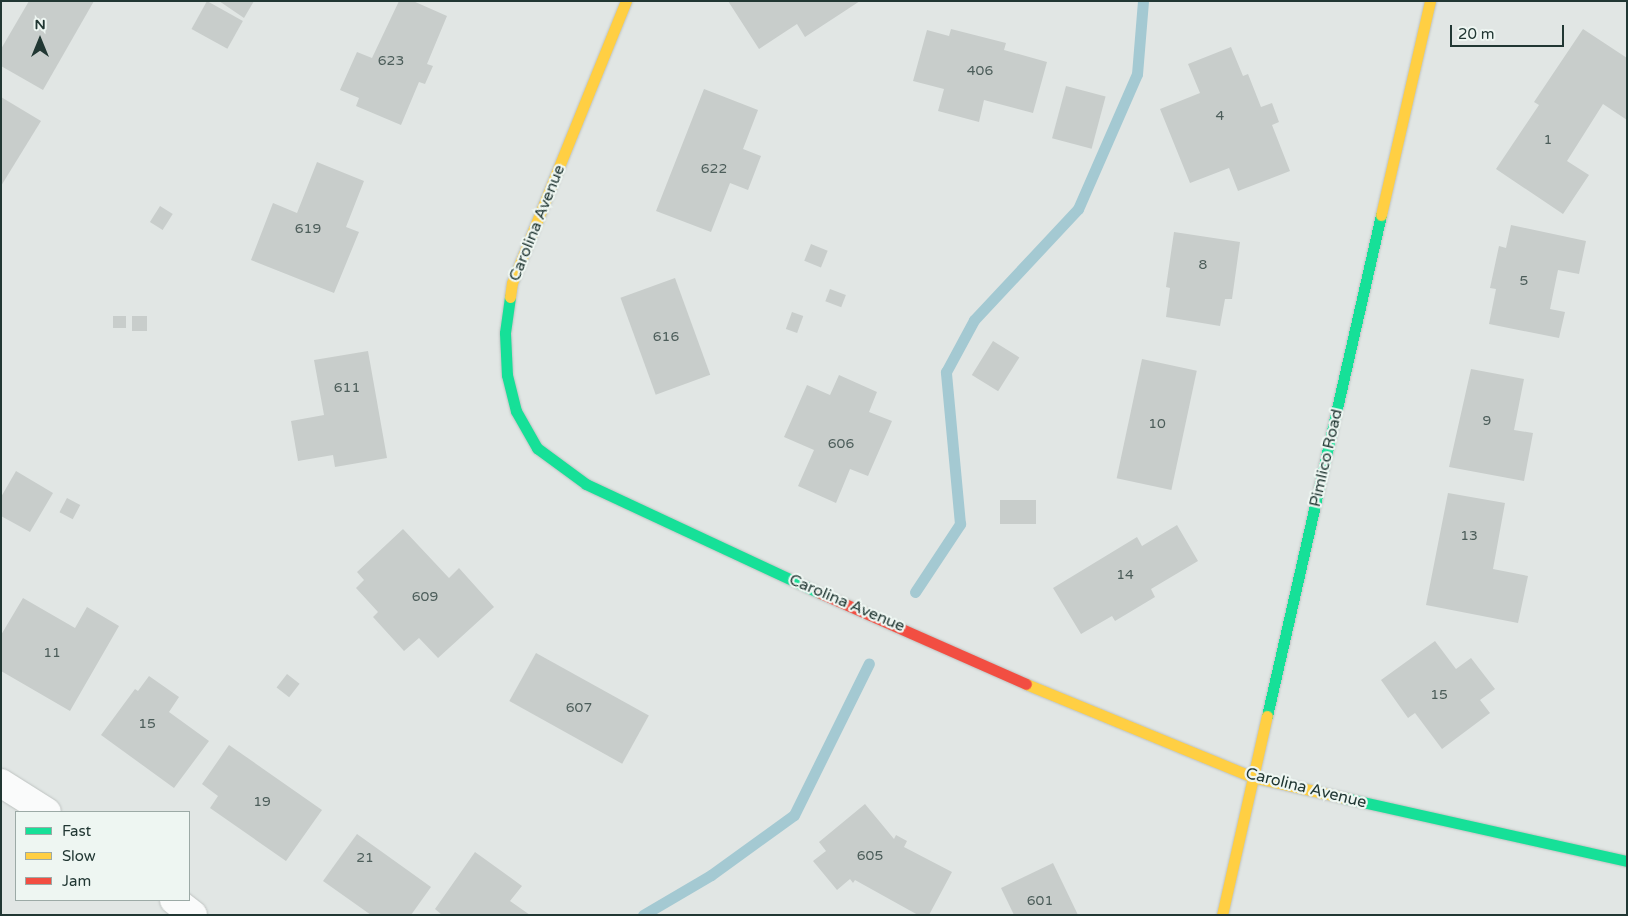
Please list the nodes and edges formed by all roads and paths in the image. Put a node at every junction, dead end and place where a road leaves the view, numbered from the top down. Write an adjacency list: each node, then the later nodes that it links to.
1 (626, 1): 3 (street, Carolina Avenue)
2 (1430, 1): 3 (street, Pimlico Road)
3 (1254, 777): 6 (street, Carolina Avenue); 9 (street, Pimlico Road)
4 (1, 783): 5 (street)
5 (45, 811)
6 (1627, 861)
7 (175, 901): 8 (street)
8 (193, 915)
9 (1222, 915)

